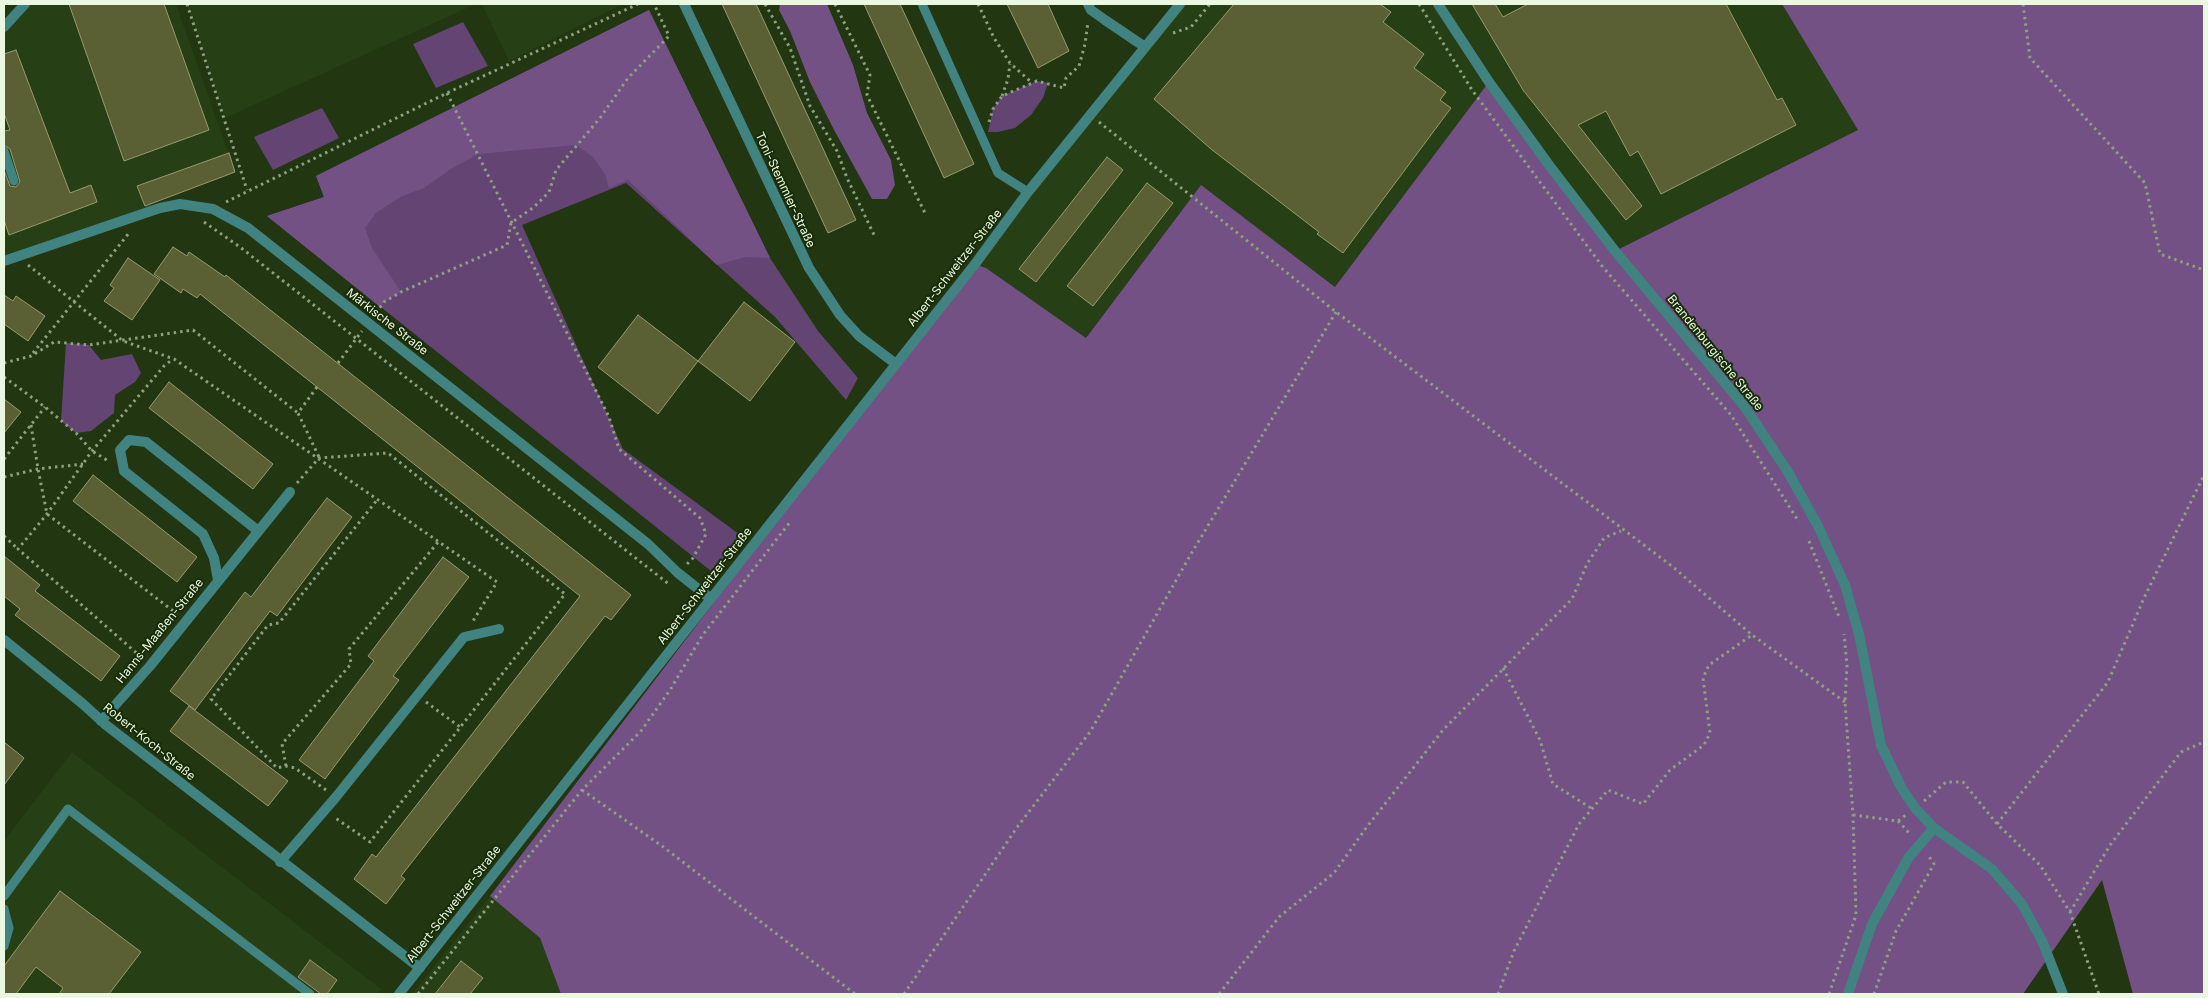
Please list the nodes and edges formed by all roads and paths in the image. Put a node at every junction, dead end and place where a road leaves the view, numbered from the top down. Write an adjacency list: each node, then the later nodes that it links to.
1 (187, 4): 30 (path)
2 (638, 4): 21 (path)
3 (654, 4): 36 (path)
4 (684, 4): 50 (street, Toni-Stemmler-Straße)
5 (766, 4): 37 (path)
6 (835, 4): 34 (path)
7 (922, 4): 27 (lane)
8 (978, 4): 19 (path)
9 (1180, 4): 18 (street, Albert-Schweitzer-Straße)
10 (1210, 4): 17 (path)
11 (1419, 4): 68 (path)
12 (1438, 4): 97 (street, Brandenburgische Straße)
13 (2023, 4): 40 (path)
14 (24, 5): 16 (street)
15 (1090, 7): 18 (street); 20 (path)
16 (4, 27)
17 (1172, 33)
18 (1146, 47): 23 (street, Albert-Schweitzer-Straße)
19 (1010, 63): 20 (path); 22 (path)
20 (1031, 82): 22 (path)
21 (447, 93): 30 (path); 36 (path)
22 (1002, 96): 27 (path)
23 (1090, 116): 25 (path); 31 (street, Albert-Schweitzer-Straße)
24 (1106, 116): 25 (path)
25 (1101, 123): 26 (path); 42 (path)
26 (1095, 131)
27 (981, 136): 31 (lane)
28 (4, 151): 29 (lane)
29 (14, 180)
30 (247, 190): 32 (path)
31 (1028, 192): 50 (street, Albert-Schweitzer-Straße)
32 (213, 209): 33 (street, Märkische Straße); 43 (street, Märkische Straße)
33 (144, 213): 38 (street, Märkische Straße); 41 (path)
34 (925, 213)
35 (202, 220): 44 (path)
36 (511, 223): 43 (path); 75 (path)
37 (874, 237)
38 (18, 257): 39 (street, Märkische Straße); 41 (path)
39 (4, 261)
40 (2204, 270)
41 (75, 302): 45 (path); 46 (path)
42 (1336, 312): 70 (path); 113 (path)
43 (368, 323): 44 (path); 75 (street, Märkische Straße)
44 (356, 338): 49 (path); 77 (path)
45 (123, 341): 46 (path); 47 (path); 54 (path)
46 (31, 356): 48 (path)
47 (174, 359): 56 (path); 57 (path)
48 (4, 363)
49 (338, 363)
50 (896, 364): 78 (street, Albert-Schweitzer-Straße)
51 (4, 376): 53 (path)
52 (317, 387): 54 (path)
53 (45, 407): 55 (path); 56 (path)
54 (298, 413): 57 (path)
55 (31, 425): 58 (path); 60 (path)
56 (92, 451): 59 (path); 61 (path)
57 (319, 458): 64 (path); 65 (path)
58 (4, 459)
59 (84, 464): 60 (path); 66 (path)
60 (38, 469): 63 (path); 66 (path)
61 (124, 471): 69 (street); 76 (street, Hanns-Maaßen-Straße)
62 (2204, 475): 100 (path)
63 (4, 477)
64 (290, 492): 69 (street, Hanns-Maaßen-Straße)
65 (377, 500): 73 (path); 93 (path)
66 (47, 514): 74 (path); 80 (path)
67 (796, 515): 94 (path)
68 (1800, 523)
69 (257, 530): 76 (street, Hanns-Maaßen-Straße)
70 (1622, 531): 83 (path); 87 (path)
71 (4, 536): 74 (path)
72 (1808, 540): 79 (path)
73 (439, 541): 84 (path); 93 (path)
74 (18, 549): 86 (path)
75 (678, 573): 78 (street, Märkische Straße)
76 (218, 580): 80 (street, Hanns-Maaßen-Straße)
77 (671, 586)
78 (711, 599): 108 (street, Albert-Schweitzer-Straße)
79 (1840, 620)
80 (186, 621): 86 (street, Hanns-Maaßen-Straße)
81 (1844, 628): 89 (path)
82 (499, 629): 84 (street)
83 (1752, 634): 89 (path); 96 (path)
84 (464, 637): 88 (street)
85 (4, 640): 90 (street, Robert-Koch-Straße)
86 (150, 666): 90 (street, Hanns-Maaßen-Straße)
87 (1503, 668): 96 (path); 114 (path)
88 (417, 696): 91 (path); 95 (street)
89 (1845, 702): 98 (path)
90 (101, 721): 103 (street, Robert-Koch-Straße)
91 (460, 726)
92 (2204, 742): 106 (path)
93 (286, 766): 95 (path)
94 (582, 790): 111 (path); 112 (path)
95 (336, 797): 103 (street)
96 (1591, 808): 115 (path)
97 (1915, 808): 99 (path); 100 (path); 101 (street, Brandenburgische Straße)
98 (1853, 815): 99 (path); 116 (path)
99 (1898, 821): 102 (path)
100 (1997, 824): 106 (path)
101 (1934, 828): 102 (street); 119 (street, Brandenburgische Straße)
102 (1920, 844): 117 (street); 118 (path)
103 (280, 862): 108 (street, Robert-Koch-Straße)
104 (4, 896): 109 (lane)
105 (4, 908): 107 (lane)
106 (2070, 912): 120 (path)
107 (4, 946)
108 (420, 968): 110 (street, Albert-Schweitzer-Straße)
109 (310, 994)
110 (399, 994)
111 (418, 994)
112 (855, 994)
113 (904, 994)
114 (1219, 994)
115 (1498, 994)
116 (1829, 994)
117 (1848, 994)
118 (1874, 994)
119 (2063, 994)
120 (2099, 994)

